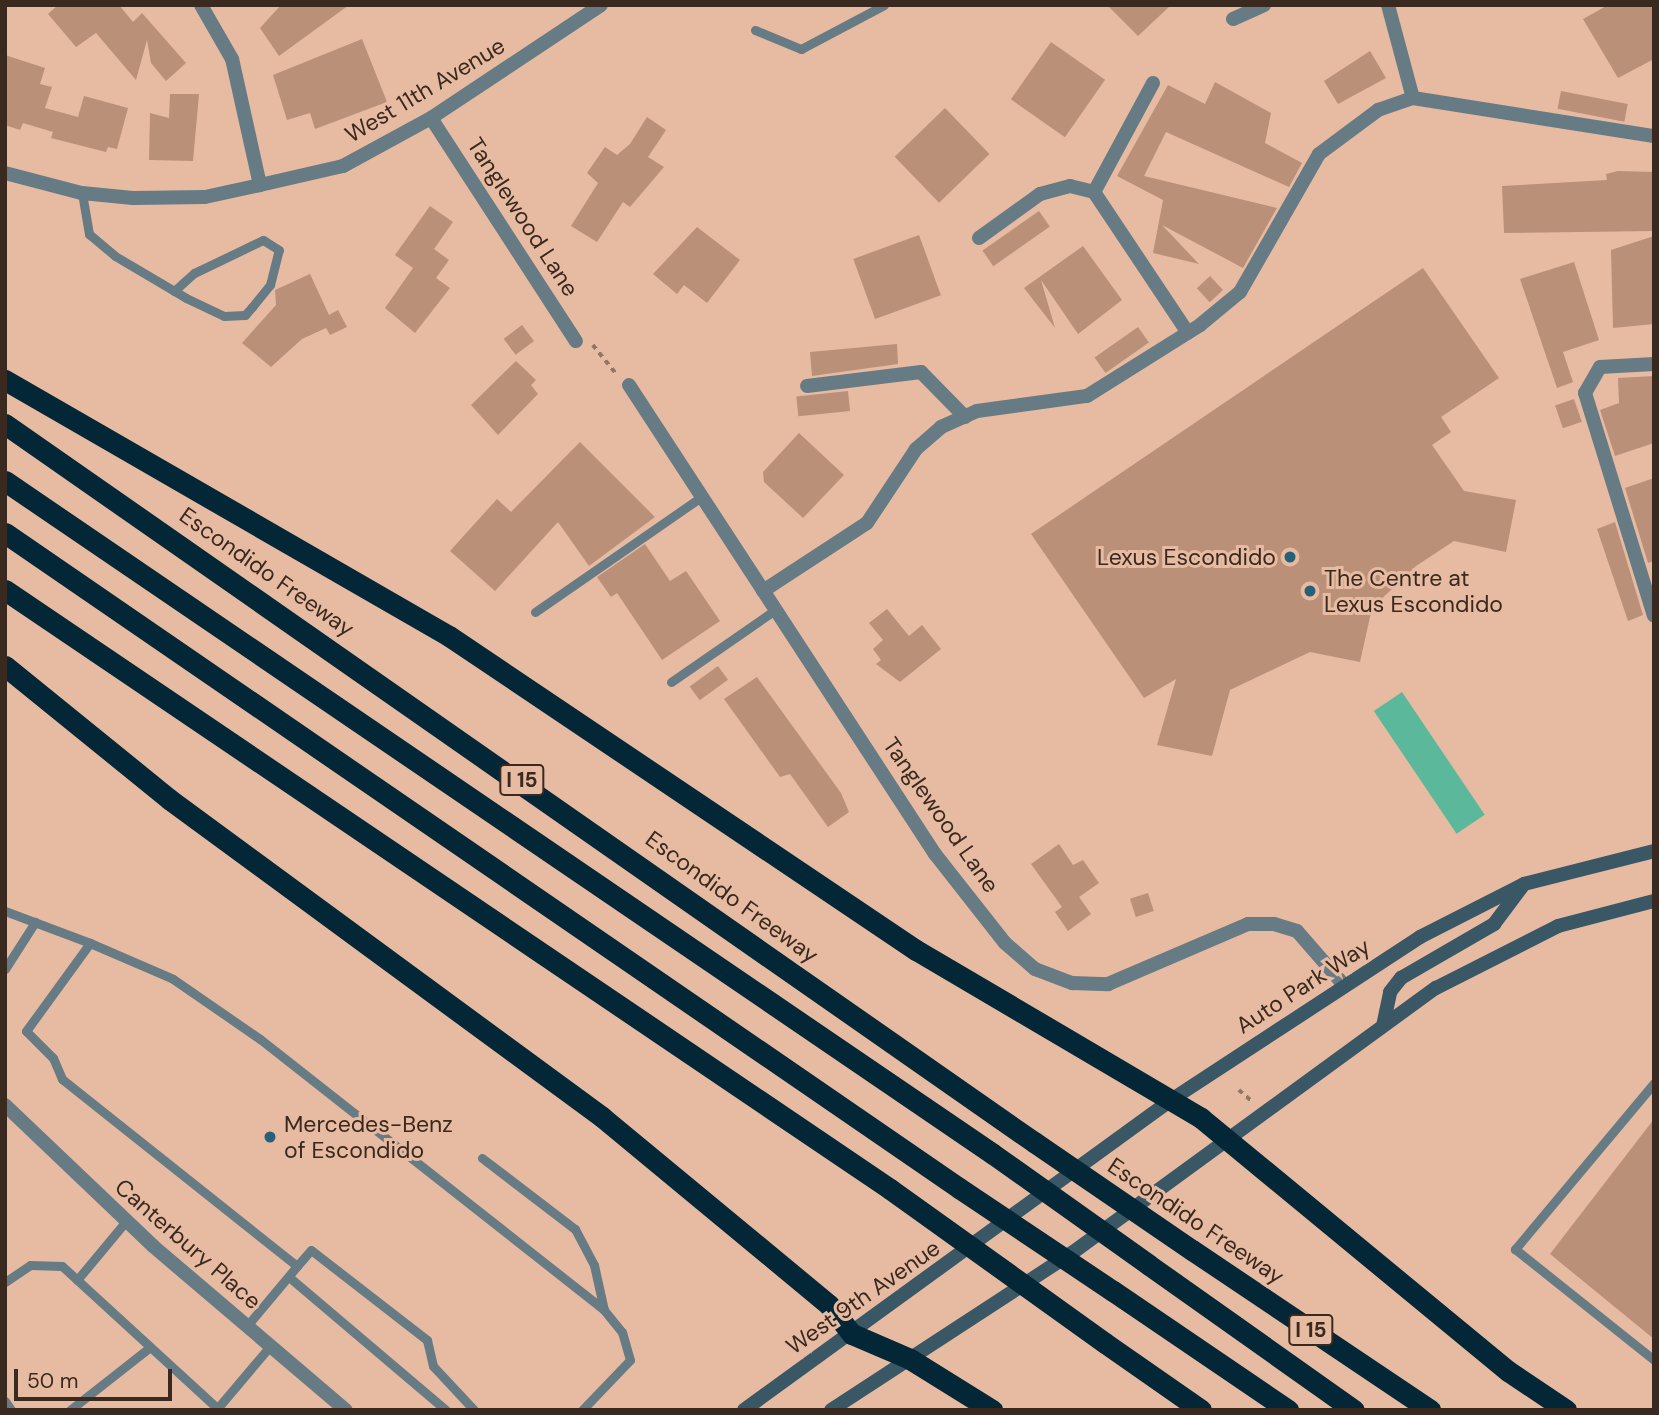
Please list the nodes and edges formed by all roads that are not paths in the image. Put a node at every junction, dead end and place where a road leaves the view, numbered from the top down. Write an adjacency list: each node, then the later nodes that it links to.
1 (201, 5): 13 (street)
2 (601, 5): 10 (street, West 11th Avenue)
3 (884, 5): 7 (lane)
4 (1264, 5): 6 (street)
5 (1388, 5): 9 (street)
6 (1233, 19)
7 (755, 30)
8 (1153, 83): 14 (street)
9 (1413, 99): 11 (street); 18 (street)
10 (431, 118): 13 (street, West 11th Avenue); 19 (street, Tanglewood Lane)
11 (1654, 136)
12 (5, 173): 15 (street, West 11th Avenue)
13 (260, 185): 15 (street, West 11th Avenue)
14 (1094, 192): 16 (street); 18 (street)
15 (82, 193): 17 (lane)
16 (979, 238)
17 (174, 291): 17 (lane)
18 (1188, 333): 24 (street)
19 (576, 341)
20 (1654, 364): 33 (street)
21 (5, 380): 46 (highway)
22 (629, 385): 27 (street, Tanglewood Lane)
23 (807, 386): 24 (street)
24 (965, 416): 30 (street)
25 (5, 424): 77 (highway, Escondido Freeway / I 15, bridge)
26 (5, 481): 76 (highway, bridge)
27 (701, 497): 30 (street, Tanglewood Lane); 32 (lane)
28 (5, 533): 75 (highway, bridge)
29 (5, 590): 74 (highway, bridge)
30 (762, 591): 31 (street, Tanglewood Lane)
31 (775, 610): 35 (lane); 43 (street, Tanglewood Lane)
32 (535, 612)
33 (1654, 616)
34 (5, 666): 58 (highway)
35 (671, 682)
36 (1654, 851): 37 (main road, Auto Park Way)
37 (1524, 884): 43 (main road, Auto Park Way); 44 (main road)
38 (1654, 901): 44 (main road)
39 (5, 911): 40 (lane)
40 (35, 922): 41 (lane); 42 (lane)
41 (90, 943): 52 (lane); 56 (lane)
42 (5, 969)
43 (1344, 985): 46 (main road, Auto Park Way)
44 (1382, 1026): 48 (main road)
45 (1654, 1083): 62 (lane)
46 (1171, 1100): 48 (highway); 51 (main road, Auto Park Way)
47 (5, 1105): 50 (street, Canterbury Place)
48 (1230, 1137): 61 (main road); 78 (highway)
49 (482, 1158): 56 (lane)
50 (126, 1221): 54 (lane); 57 (street, Canterbury Place)
51 (1009, 1222): 58 (main road, West 9th Avenue)
52 (297, 1266): 53 (lane); 69 (lane)
53 (289, 1277): 57 (lane); 68 (lane)
54 (77, 1280): 55 (lane); 60 (lane)
55 (5, 1282)
56 (604, 1310): 70 (lane)
57 (246, 1327): 59 (street, Canterbury Place)
58 (852, 1334): 61 (highway); 71 (main road, West 9th Avenue)
59 (270, 1346): 64 (lane); 67 (street, Canterbury Place)
60 (150, 1347): 64 (lane); 66 (lane)
61 (910, 1359): 72 (main road); 73 (highway)
62 (1654, 1360)
63 (5, 1401): 65 (lane)
64 (217, 1409)
65 (11, 1410)
66 (70, 1410)
67 (346, 1410)
68 (446, 1410)
69 (474, 1410)
70 (582, 1410)
71 (744, 1410)
72 (831, 1410)
73 (992, 1410)
74 (1201, 1410)
75 (1289, 1410)
76 (1354, 1410)
77 (1430, 1410)
78 (1566, 1410)

